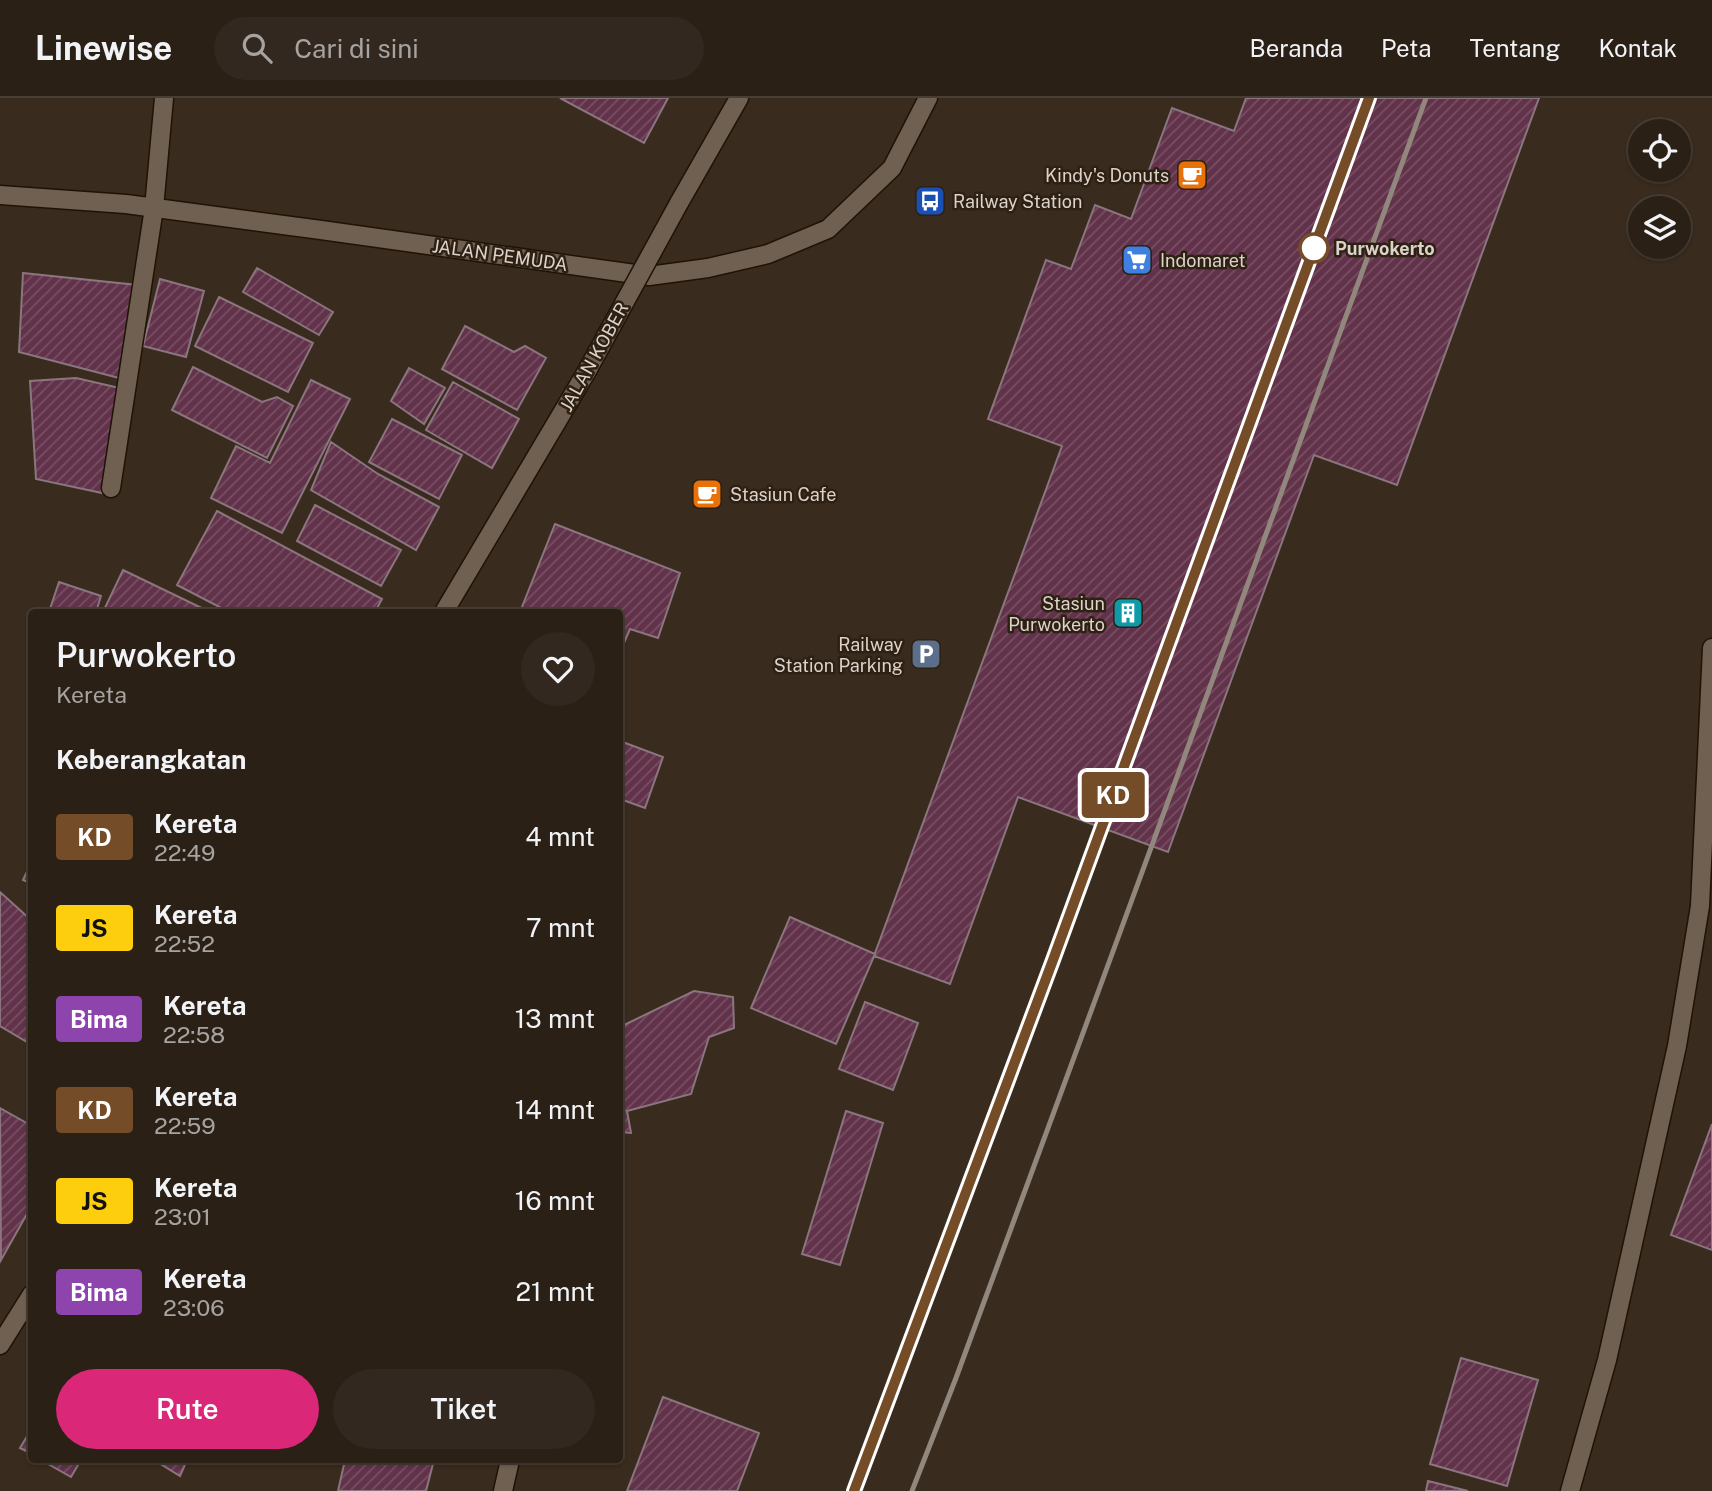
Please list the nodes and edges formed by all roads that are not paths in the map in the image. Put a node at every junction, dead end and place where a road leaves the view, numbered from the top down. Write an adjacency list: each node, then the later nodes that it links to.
1 (164, 98): 5 (street)
2 (738, 98): 7 (street, JALAN KOBER, bridge)
3 (928, 98): 5 (street, JALAN PEMUDA)
4 (0, 195): 5 (street, JALAN PEMUDA)
5 (154, 208): 6 (street)
6 (111, 488)
7 (446, 609)
8 (1712, 648): 13 (street)
9 (28, 1300): 10 (street)
10 (0, 1345)
11 (509, 1463): 12 (street)
12 (503, 1491)
13 (1570, 1491)

